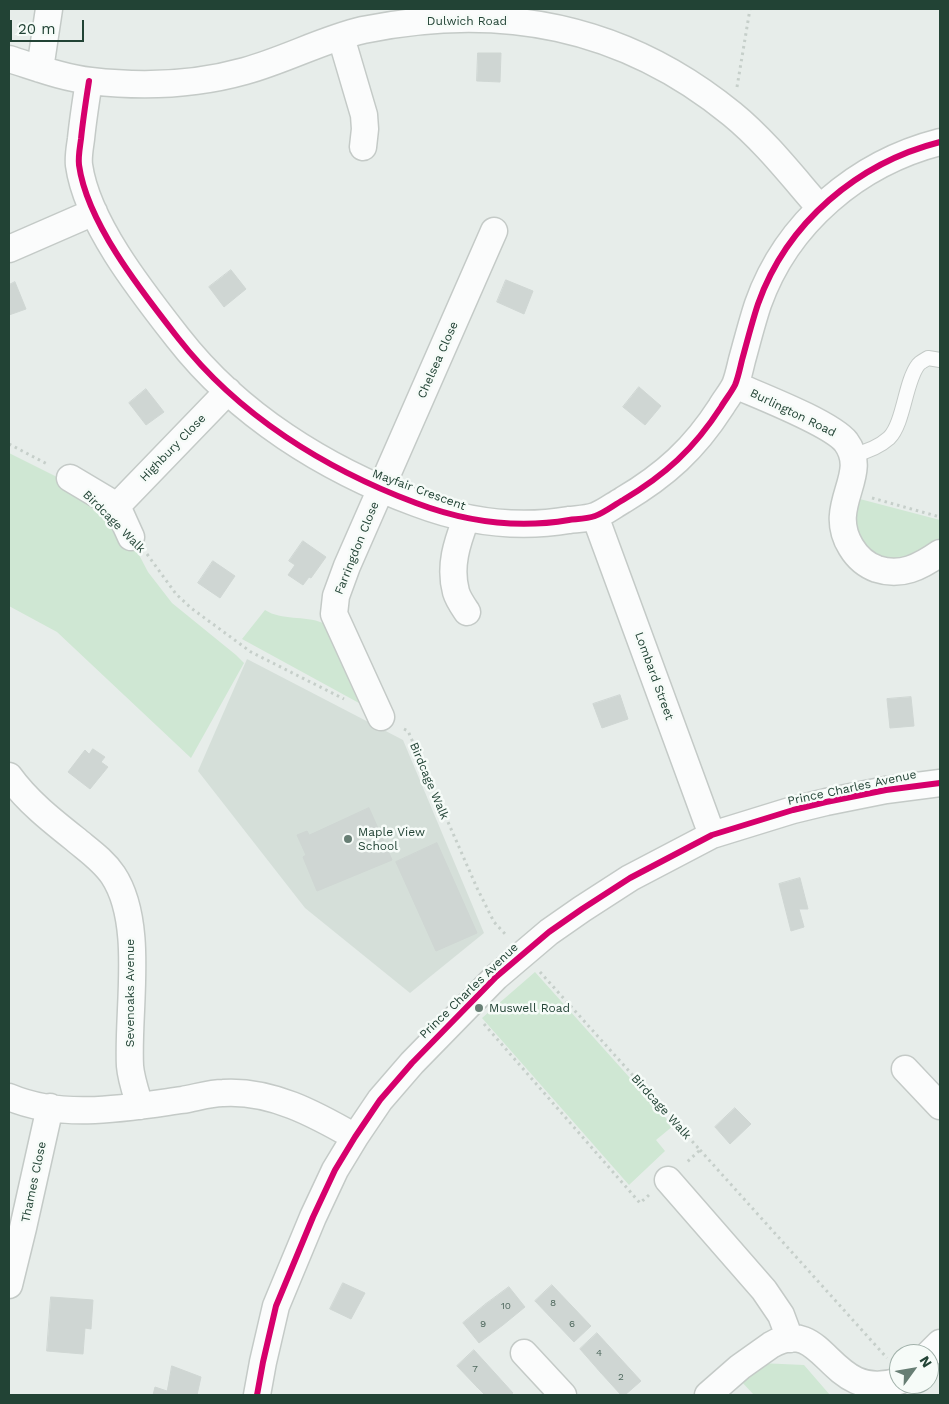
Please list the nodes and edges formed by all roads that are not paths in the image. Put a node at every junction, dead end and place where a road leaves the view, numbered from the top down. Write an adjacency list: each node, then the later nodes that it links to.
1 (49, 9): 5 (street)
2 (498, 14): 3 (street, Dulwich Road); 9 (street, Dulwich Road)
3 (341, 37): 6 (street, Dulwich Road); 8 (street)
4 (9, 59): 5 (street)
5 (40, 69): 6 (street)
6 (89, 81): 10 (street, Mayfair Crescent)
7 (940, 142): 9 (street, Mayfair Crescent)
8 (363, 147)
9 (820, 208): 14 (street, Mayfair Crescent)
10 (94, 212): 12 (street); 15 (street, Mayfair Crescent)
11 (494, 231): 18 (street, Chelsea Close)
12 (9, 248)
13 (940, 360): 16 (lane)
14 (735, 385): 16 (street, Burlington Road); 20 (street, Mayfair Crescent)
15 (228, 391): 18 (street, Mayfair Crescent); 19 (street, Highbury Close)
16 (853, 455): 23 (street)
17 (70, 478): 19 (street)
18 (381, 490): 21 (street, Mayfair Crescent); 25 (street, Farringdon Close)
19 (117, 506): 22 (street)
20 (595, 516): 21 (street, Mayfair Crescent); 28 (street, Lombard Street)
21 (466, 519): 24 (street)
22 (132, 537)
23 (940, 553)
24 (467, 612)
25 (381, 717)
26 (9, 776): 31 (street, Sevenoaks Avenue)
27 (940, 783): 28 (street, Prince Charles Avenue)
28 (712, 835): 34 (street, Prince Charles Avenue)
29 (905, 1069): 32 (street)
30 (9, 1096): 33 (street)
31 (140, 1106): 33 (street); 34 (street)
32 (940, 1106)
33 (50, 1107): 36 (street, Thames Close)
34 (355, 1137): 40 (street, Prince Charles Avenue)
35 (668, 1180): 37 (street)
36 (9, 1285)
37 (790, 1339): 39 (street); 42 (street)
38 (524, 1353): 41 (street)
39 (889, 1379)
40 (257, 1395)
41 (563, 1395)
42 (708, 1395)

